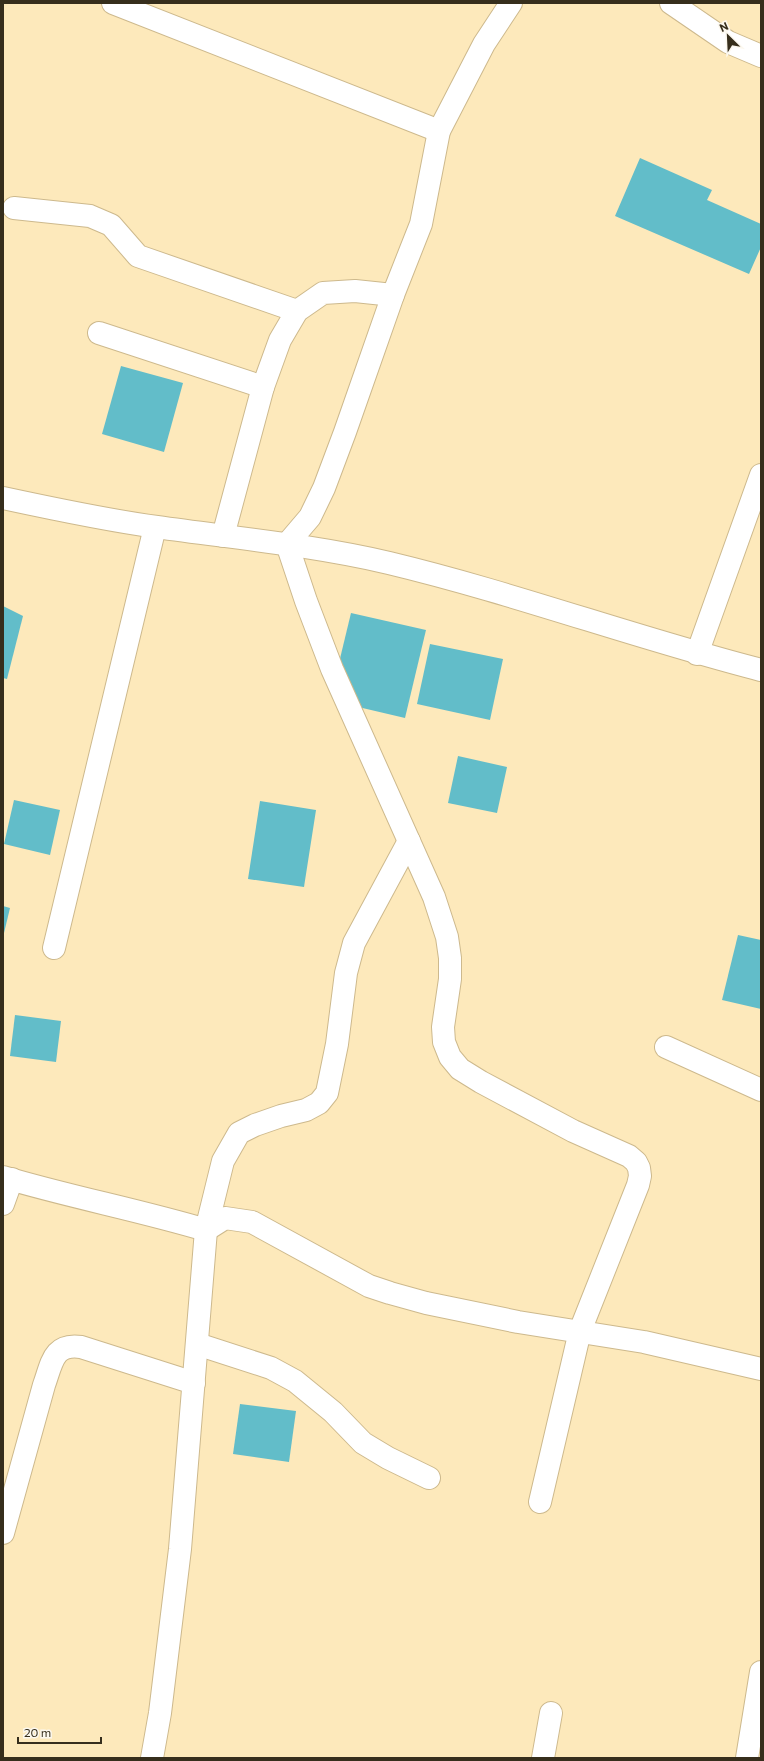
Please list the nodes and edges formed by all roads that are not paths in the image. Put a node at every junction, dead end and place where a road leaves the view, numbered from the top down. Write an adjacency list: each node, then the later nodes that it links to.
1 (113, 3): 5 (street)
2 (511, 3): 5 (street)
3 (671, 3): 4 (street)
4 (761, 56)
5 (438, 132): 7 (street)
6 (14, 208): 8 (street)
7 (393, 295): 8 (street); 15 (street)
8 (297, 311): 10 (street)
9 (100, 333): 10 (street)
10 (263, 387): 14 (street)
11 (761, 475): 16 (street)
12 (3, 498): 13 (street)
13 (155, 527): 14 (street); 19 (street)
14 (223, 536): 15 (street)
15 (287, 544): 16 (street); 18 (street)
16 (697, 654): 17 (street)
17 (761, 670)
18 (409, 841): 24 (street); 25 (street)
19 (54, 948)
20 (666, 1047): 21 (street)
21 (761, 1090)
22 (8, 1178): 23 (street); 24 (street)
23 (3, 1204)
24 (206, 1230): 25 (street); 26 (street)
25 (580, 1331): 27 (street); 30 (street)
26 (197, 1344): 28 (street); 29 (street)
27 (761, 1370)
28 (194, 1383): 31 (street); 34 (street)
29 (430, 1478)
30 (540, 1502)
31 (3, 1533)
32 (761, 1672): 36 (street)
33 (551, 1713): 35 (street)
34 (152, 1758)
35 (542, 1758)
36 (747, 1758)

